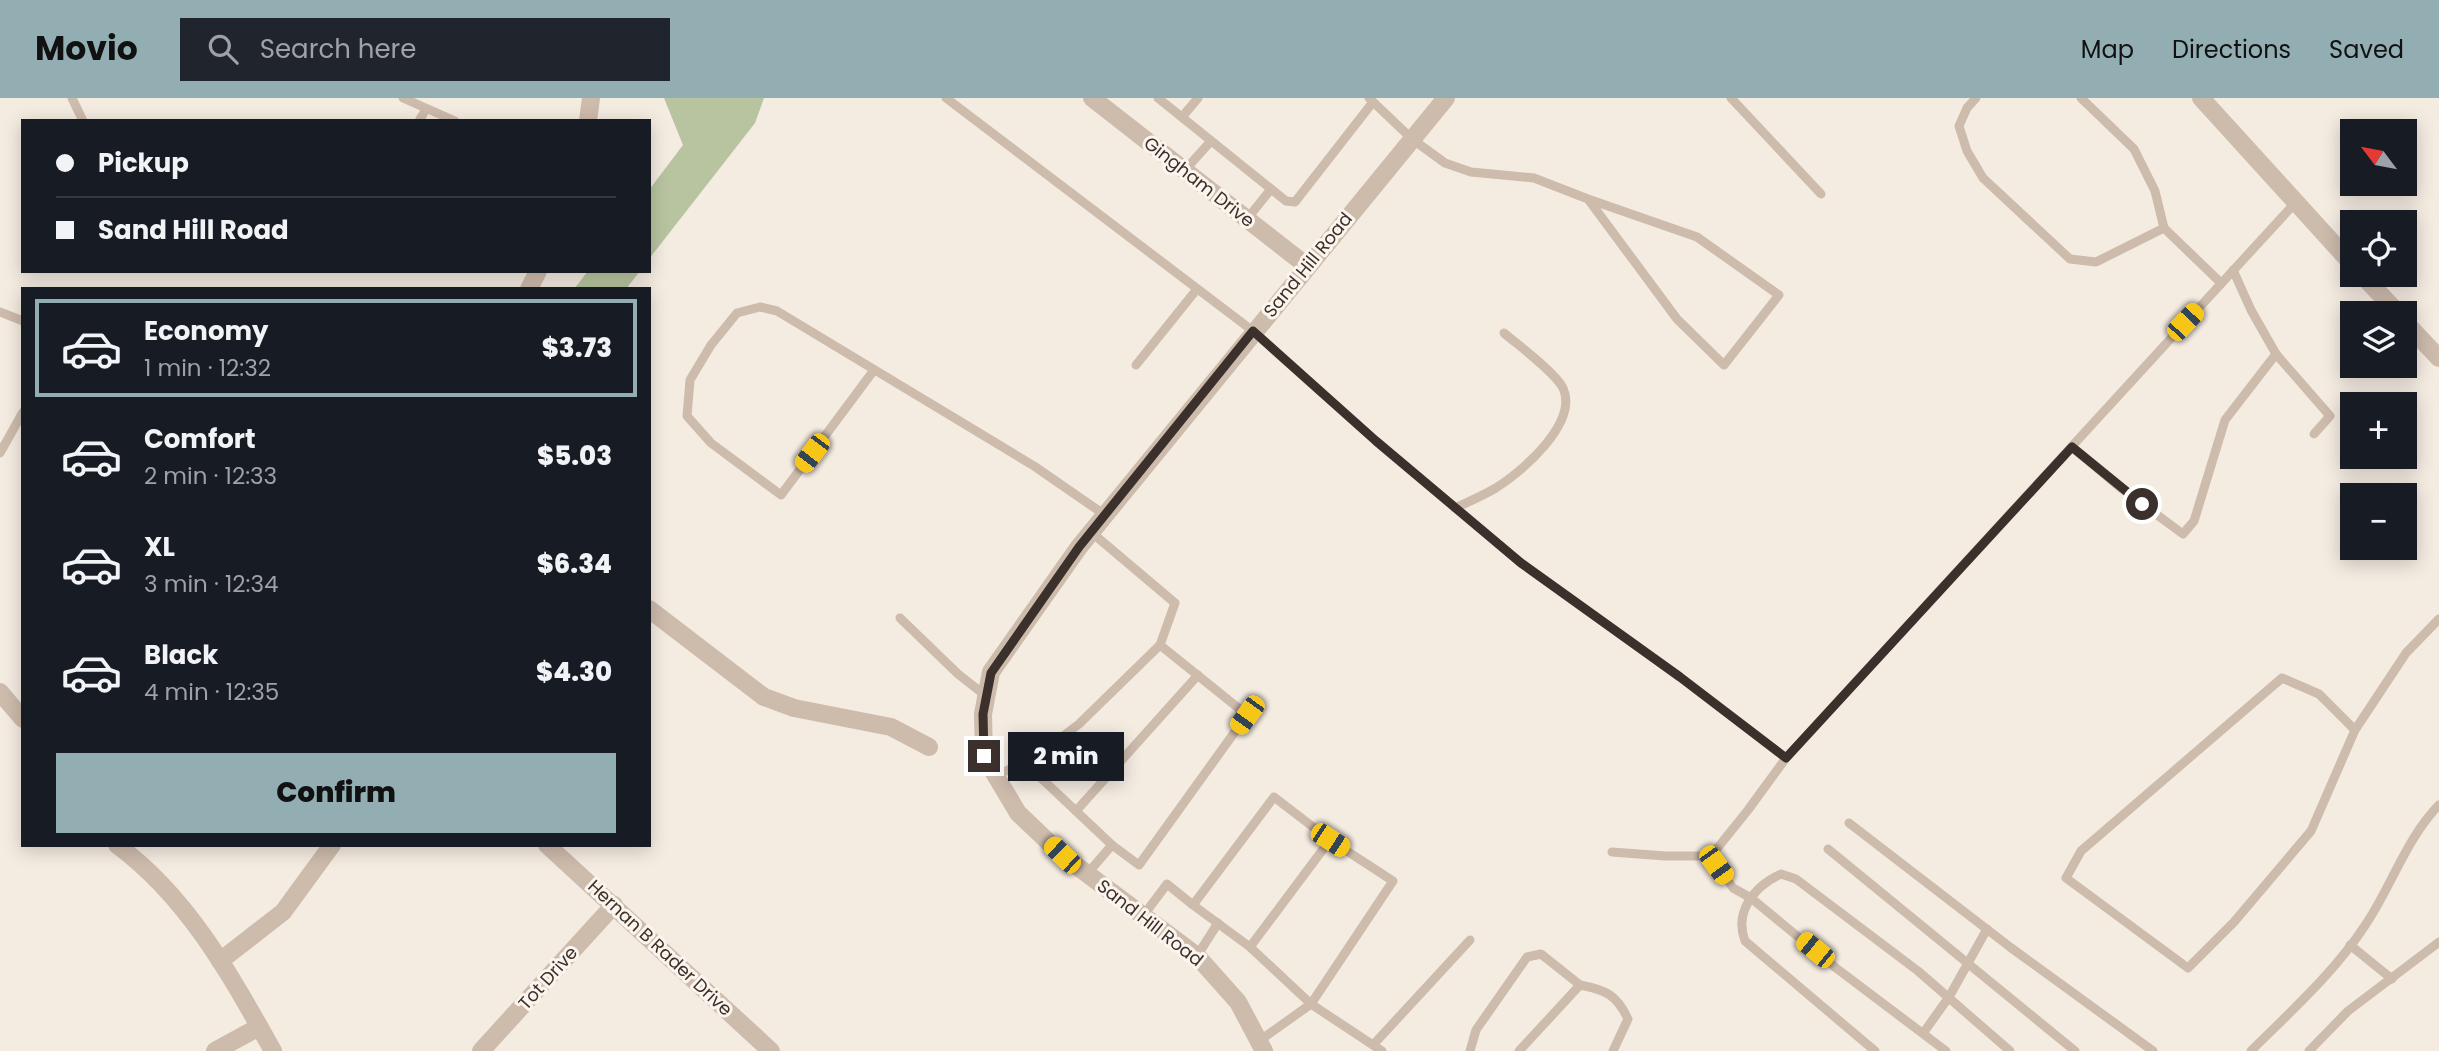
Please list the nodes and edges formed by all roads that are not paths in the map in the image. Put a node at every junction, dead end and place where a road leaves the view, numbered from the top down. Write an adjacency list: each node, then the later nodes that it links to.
1 (72, 98): 16 (lane)
2 (403, 98): 14 (lane)
3 (591, 98): 19 (street)
4 (946, 98): 34 (lane)
5 (1092, 98): 22 (street, Gingham Drive)
6 (1158, 98): 15 (lane)
7 (1198, 98): 15 (lane)
8 (1446, 98): 20 (street, Sand Hill Road)
9 (1731, 98): 24 (lane)
10 (1976, 98): 28 (lane)
11 (2081, 98): 28 (lane)
12 (2201, 98): 26 (street)
13 (1371, 100): 20 (lane); 23 (lane)
14 (426, 109): 17 (lane); 18 (lane)
15 (1182, 117): 21 (lane)
16 (82, 119)
17 (420, 119)
18 (450, 119)
19 (588, 119)
20 (1412, 139): 25 (lane); 30 (street, Sand Hill Road)
21 (1211, 141): 22 (lane); 23 (lane)
22 (1185, 170): 27 (street, Gingham Drive)
23 (1271, 189): 27 (lane)
24 (1821, 194)
25 (1588, 199): 25 (lane)
26 (2296, 202): 29 (street); 31 (lane)
27 (1247, 219): 30 (street, Gingham Drive)
28 (2164, 228): 32 (lane)
29 (2340, 251)
30 (1307, 266): 38 (street, Sand Hill Road)
31 (2234, 270): 32 (lane); 41 (lane)
32 (2221, 283): 47 (lane)
33 (2373, 287): 35 (street)
34 (1197, 289): 38 (lane); 43 (lane)
35 (2387, 301)
36 (0, 312): 37 (lane)
37 (21, 320)
38 (1253, 331): 49 (lane); 50 (street, Sand Hill Road)
39 (1504, 333): 49 (lane)
40 (2417, 335): 42 (street)
41 (2276, 354): 46 (lane); 47 (lane)
42 (2439, 358)
43 (1136, 365)
44 (874, 370): 44 (lane); 50 (lane)
45 (21, 416): 48 (lane)
46 (2314, 434)
47 (2072, 447): 62 (lane)
48 (0, 453)
49 (1455, 508): 62 (lane)
50 (1105, 515): 51 (street, Sand Hill Road)
51 (1091, 533): 55 (lane); 58 (street, Sand Hill Road)
52 (651, 611): 61 (street)
53 (900, 618): 58 (lane)
54 (2439, 619): 60 (lane)
55 (1160, 645): 56 (lane); 63 (lane)
56 (1198, 675): 66 (lane); 69 (lane)
57 (0, 692): 59 (street)
58 (986, 696): 64 (street, Sand Hill Road)
59 (21, 717)
60 (2355, 730): 60 (lane)
61 (929, 747)
62 (1786, 758): 75 (lane)
63 (1024, 762): 64 (lane); 66 (lane)
64 (996, 776): 76 (street, Sand Hill Road)
65 (2439, 805): 85 (lane)
66 (1076, 811): 69 (lane)
67 (1849, 822): 82 (lane)
68 (1330, 840): 79 (lane); 86 (lane); 93 (lane)
69 (1112, 845): 76 (lane)
70 (123, 847): 88 (street)
71 (331, 847): 88 (street)
72 (549, 847): 78 (street, Hernan B Rader Drive)
73 (1828, 849): 89 (lane)
74 (1612, 852): 75 (lane)
75 (1710, 856): 77 (lane)
76 (1087, 874): 80 (street, Sand Hill Road)
77 (1751, 898): 92 (lane); 95 (lane); 106 (lane)
78 (614, 905): 98 (street, Hernan B Rader Drive); 101 (street, Tot Drive)
79 (1193, 905): 80 (lane); 81 (lane)
80 (1143, 916): 87 (street, Sand Hill Road)
81 (1218, 923): 86 (lane); 87 (lane)
82 (1987, 929): 89 (lane); 110 (lane)
83 (1470, 940): 96 (lane)
84 (2439, 942): 90 (lane)
85 (2350, 945): 90 (lane); 111 (lane)
86 (1250, 947): 93 (lane)
87 (1197, 956): 97 (street, Sand Hill Road)
88 (220, 961): 94 (street)
89 (1968, 962): 92 (lane); 109 (lane)
90 (2392, 979): 112 (lane)
91 (1580, 985): 103 (lane); 104 (lane); 105 (lane)
92 (1949, 997): 95 (lane); 108 (lane)
93 (1311, 1004): 96 (lane); 97 (lane)
94 (260, 1027): 99 (street); 100 (street)
95 (1924, 1032): 107 (lane)
96 (1373, 1045): 102 (lane)
97 (1261, 1046)
98 (769, 1050)
99 (215, 1051)
100 (273, 1051)
101 (481, 1051)
102 (1382, 1051)
103 (1470, 1051)
104 (1519, 1051)
105 (1613, 1051)
106 (1875, 1051)
107 (1947, 1051)
108 (2010, 1051)
109 (2075, 1051)
110 (2153, 1051)
111 (2251, 1051)
112 (2309, 1051)

